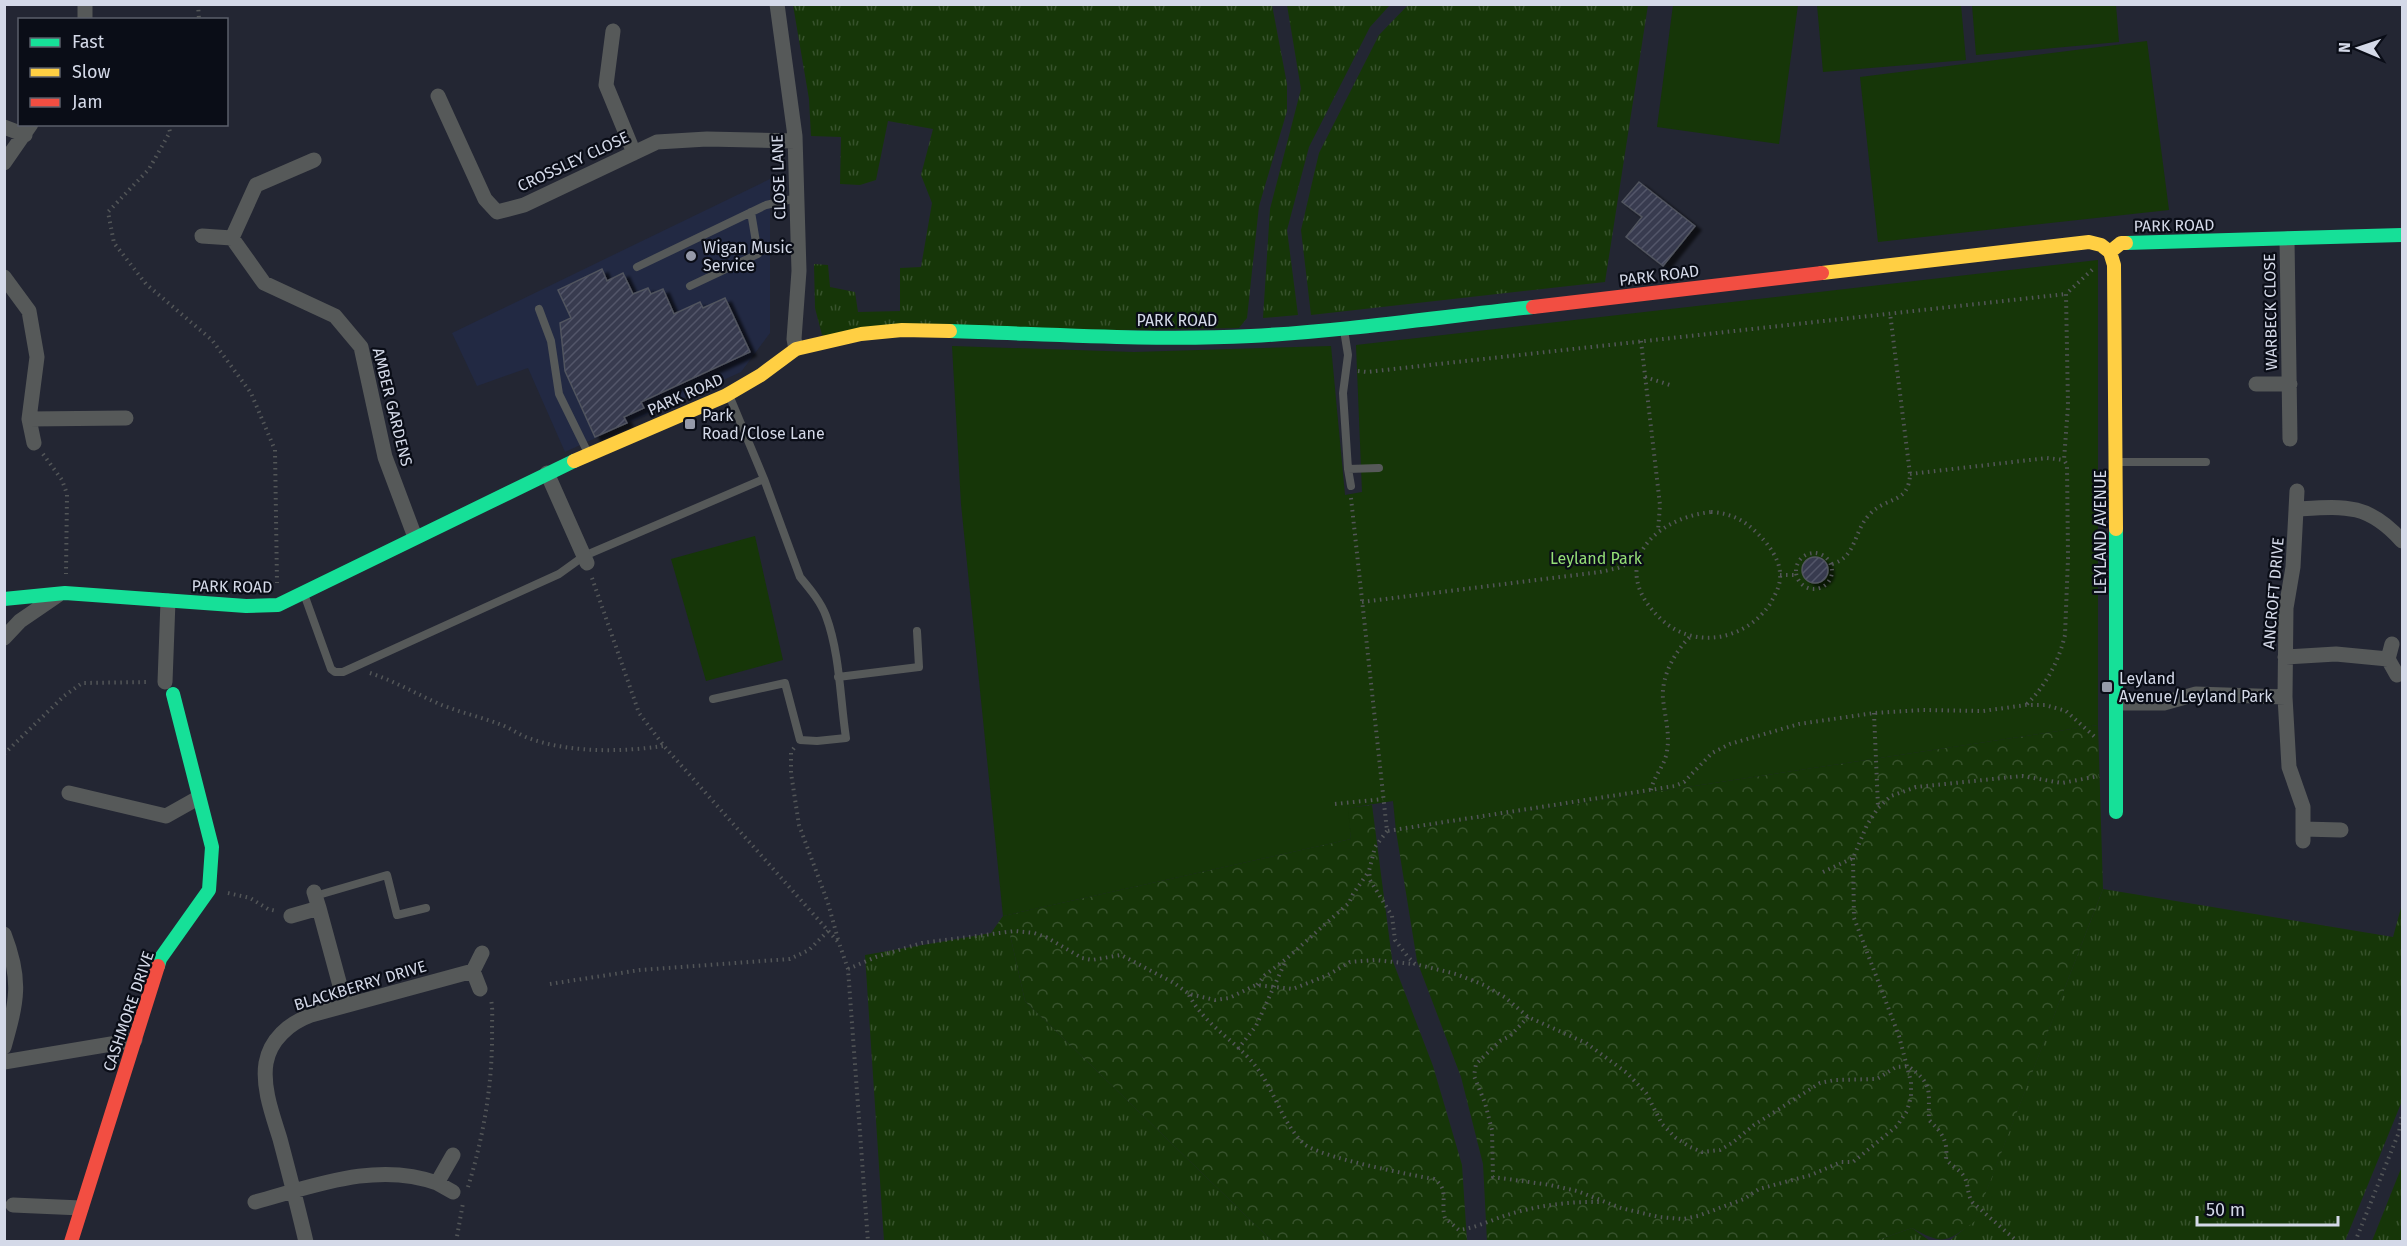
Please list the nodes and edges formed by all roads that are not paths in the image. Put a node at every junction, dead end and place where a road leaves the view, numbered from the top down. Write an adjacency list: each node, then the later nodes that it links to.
1 (777, 4): 6 (street, CLOSE LANE)
2 (613, 32): 7 (street)
3 (438, 96): 7 (street, CROSSLEY CLOSE)
4 (4, 127): 5 (street)
5 (28, 130): 9 (street)
6 (795, 141): 7 (street, CROSSLEY CLOSE); 10 (street, CLOSE LANE)
7 (634, 153)
8 (314, 160): 14 (street)
9 (4, 163)
10 (797, 198): 11 (lane); 22 (street, CLOSE LANE)
11 (751, 212): 17 (lane); 19 (lane)
12 (2403, 235): 15 (street, PARK ROAD)
13 (202, 236): 14 (street)
14 (232, 238): 40 (street, AMBER GARDENS)
15 (2287, 239): 16 (street, PARK ROAD); 24 (street, WARBECK CLOSE)
16 (2110, 252): 21 (street, PARK ROAD); 31 (street, LEYLAND AVENUE)
17 (637, 267)
18 (4, 277): 27 (street)
19 (690, 286)
20 (539, 309): 30 (lane)
21 (1344, 328): 22 (street, PARK ROAD); 34 (lane)
22 (795, 349): 25 (street, PARK ROAD)
23 (2256, 384): 24 (street, WARBECK CLOSE)
24 (2290, 384): 28 (street, WARBECK CLOSE)
25 (729, 394): 30 (street, PARK ROAD); 36 (lane)
26 (126, 418): 27 (street)
27 (29, 419): 29 (street)
28 (2290, 440)
29 (34, 443)
30 (589, 454): 35 (street, PARK ROAD)
31 (2116, 462): 32 (lane); 55 (street, LEYLAND AVENUE)
32 (2206, 462)
33 (1379, 468): 34 (lane)
34 (1348, 469): 37 (lane)
35 (548, 472): 40 (street, PARK ROAD); 42 (street)
36 (764, 479): 42 (lane); 51 (lane)
37 (1351, 486)
38 (2297, 491): 39 (street, ANCROFT DRIVE)
39 (2297, 509): 41 (street); 49 (street, ANCROFT DRIVE)
40 (415, 537): 43 (street, PARK ROAD)
41 (2403, 541)
42 (585, 560): 43 (lane)
43 (303, 593): 46 (street, PARK ROAD)
44 (62, 594): 45 (street, PARK ROAD); 46 (street, PARK ROAD); 48 (street)
45 (4, 599)
46 (168, 601): 52 (street)
47 (917, 631): 51 (lane)
48 (4, 638)
49 (2285, 657): 50 (street); 53 (street, ANCROFT DRIVE)
50 (2397, 675)
51 (838, 677): 54 (lane)
52 (169, 688): 57 (street)
53 (2286, 697): 55 (street); 59 (street, ANCROFT DRIVE)
54 (713, 699)
55 (2118, 703): 58 (street, LEYLAND AVENUE)
56 (69, 793): 57 (street)
57 (198, 798): 68 (street, CASHMORE DRIVE)
58 (2116, 812)
59 (2341, 830)
60 (316, 899): 61 (lane); 62 (street); 67 (street)
61 (426, 908)
62 (291, 916)
63 (4, 934): 69 (street)
64 (482, 953): 65 (street)
65 (473, 971): 66 (street); 67 (street, BLACKBERRY DRIVE)
66 (480, 990)
67 (345, 1004): 73 (street, BLACKBERRY DRIVE)
68 (135, 1040): 70 (street); 77 (street, CASHMORE DRIVE)
69 (4, 1047)
70 (4, 1062)
71 (453, 1155): 72 (street)
72 (437, 1183): 73 (street); 74 (street)
73 (294, 1191): 75 (street); 79 (street, BLACKBERRY DRIVE)
74 (461, 1195)
75 (255, 1202)
76 (12, 1205): 77 (street)
77 (81, 1208): 78 (street, CASHMORE DRIVE)
78 (71, 1242)
79 (306, 1242)

